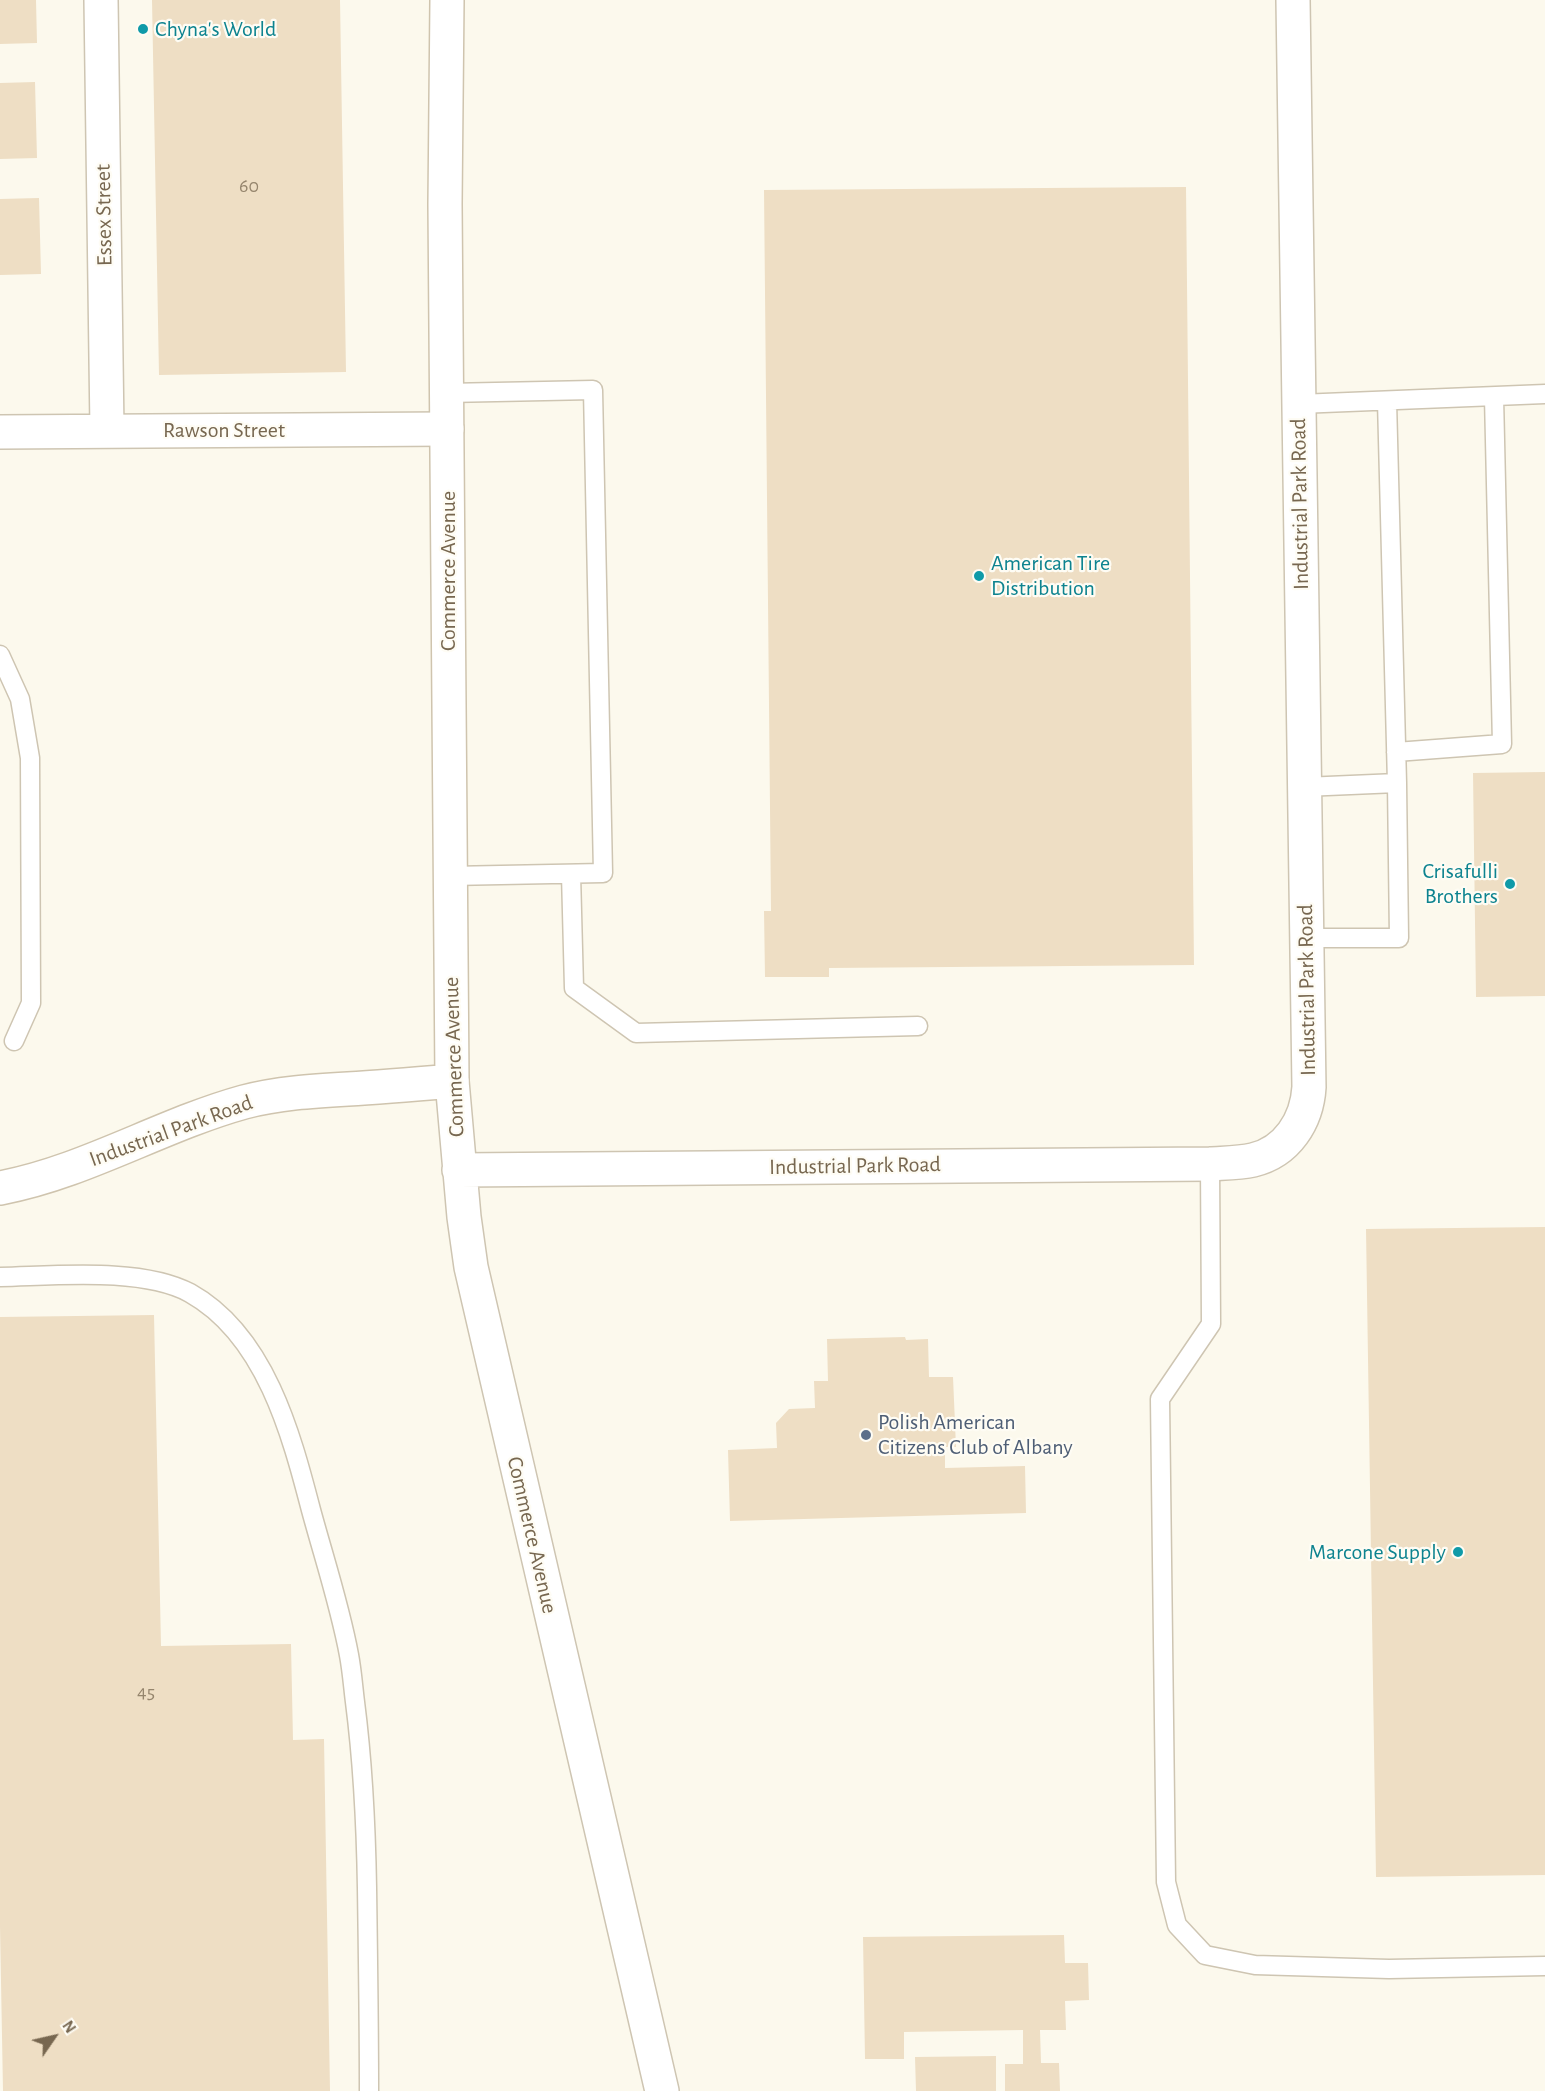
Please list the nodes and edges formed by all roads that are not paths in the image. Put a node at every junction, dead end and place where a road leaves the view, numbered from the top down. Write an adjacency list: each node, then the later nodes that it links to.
1 (101, 0): 10 (street, Essex Street)
2 (447, 0): 4 (street, Commerce Avenue)
3 (1293, 0): 8 (street, Industrial Park Road)
4 (447, 393): 9 (street, Commerce Avenue); 16 (lane)
5 (1545, 394): 6 (lane)
6 (1494, 397): 7 (lane); 13 (lane)
7 (1387, 401): 8 (lane); 13 (lane)
8 (1299, 404): 15 (street, Industrial Park Road)
9 (447, 429): 10 (street, Rawson Street); 17 (street, Commerce Avenue)
10 (107, 430): 11 (street, Rawson Street)
11 (0, 432)
12 (0, 655): 20 (lane)
13 (1396, 752): 14 (lane)
14 (1397, 783): 15 (lane); 18 (lane)
15 (1304, 787): 18 (street, Industrial Park Road)
16 (571, 874): 17 (lane); 19 (lane)
17 (450, 876): 21 (street, Commerce Avenue)
18 (1306, 938): 22 (street, Industrial Park Road)
19 (918, 1026)
20 (14, 1041)
21 (452, 1082): 23 (street, Commerce Avenue); 24 (street, Industrial Park Road)
22 (1210, 1164): 23 (street, Industrial Park Road); 26 (lane)
23 (459, 1170): 28 (street, Commerce Avenue)
24 (0, 1188)
25 (0, 1277): 27 (lane)
26 (1545, 1966)
27 (369, 2091)
28 (662, 2091)

